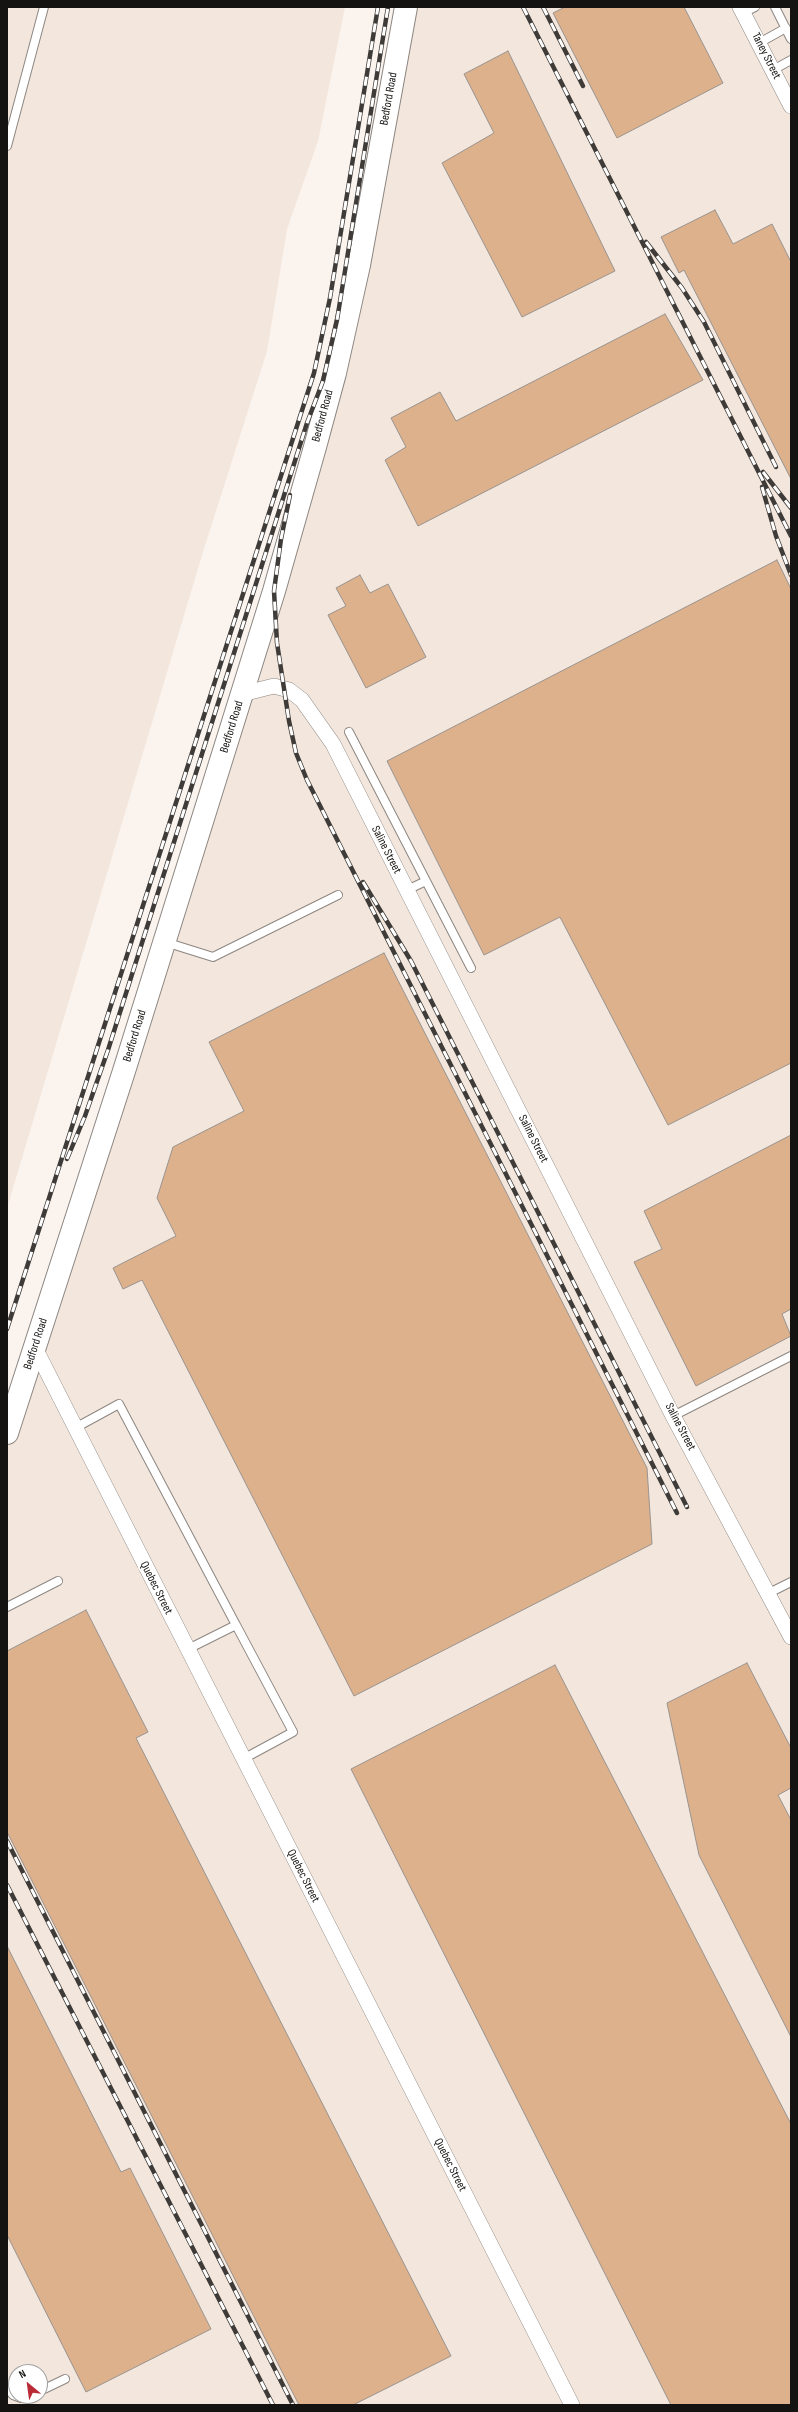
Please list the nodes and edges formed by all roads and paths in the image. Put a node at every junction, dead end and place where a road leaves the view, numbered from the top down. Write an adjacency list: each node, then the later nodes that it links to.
1 (44, 7): 11 (lane)
2 (406, 7): 12 (street, Bedford Road)
3 (775, 7): 5 (lane)
4 (746, 9): 7 (street, Taney Street)
5 (786, 28): 6 (lane); 7 (lane)
6 (791, 39)
7 (759, 43): 9 (street, Taney Street)
8 (791, 60): 9 (lane)
9 (773, 70): 10 (street, Taney Street)
10 (791, 105)
11 (7, 146)
12 (242, 694): 15 (street, Saline Street); 17 (street, Bedford Road)
13 (349, 732): 14 (lane)
14 (426, 881): 15 (lane); 18 (lane)
15 (407, 890): 21 (street, Saline Street)
16 (338, 895): 17 (lane)
17 (164, 942): 19 (street, Bedford Road)
18 (471, 968)
19 (34, 1348): 22 (street, Quebec Street); 23 (street, Bedford Road)
20 (791, 1356): 21 (lane)
21 (673, 1416): 26 (street, Saline Street)
22 (75, 1428): 28 (lane); 30 (street, Quebec Street)
23 (7, 1433)
24 (58, 1581): 27 (lane)
25 (791, 1582): 26 (lane)
26 (769, 1593): 29 (street, Saline Street)
27 (7, 1607)
28 (236, 1625): 30 (lane); 31 (lane)
29 (791, 1637)
30 (188, 1650): 31 (street, Quebec Street)
31 (243, 1759): 34 (street, Quebec Street)
32 (64, 2379): 33 (lane)
33 (48, 2387)
34 (572, 2405)

